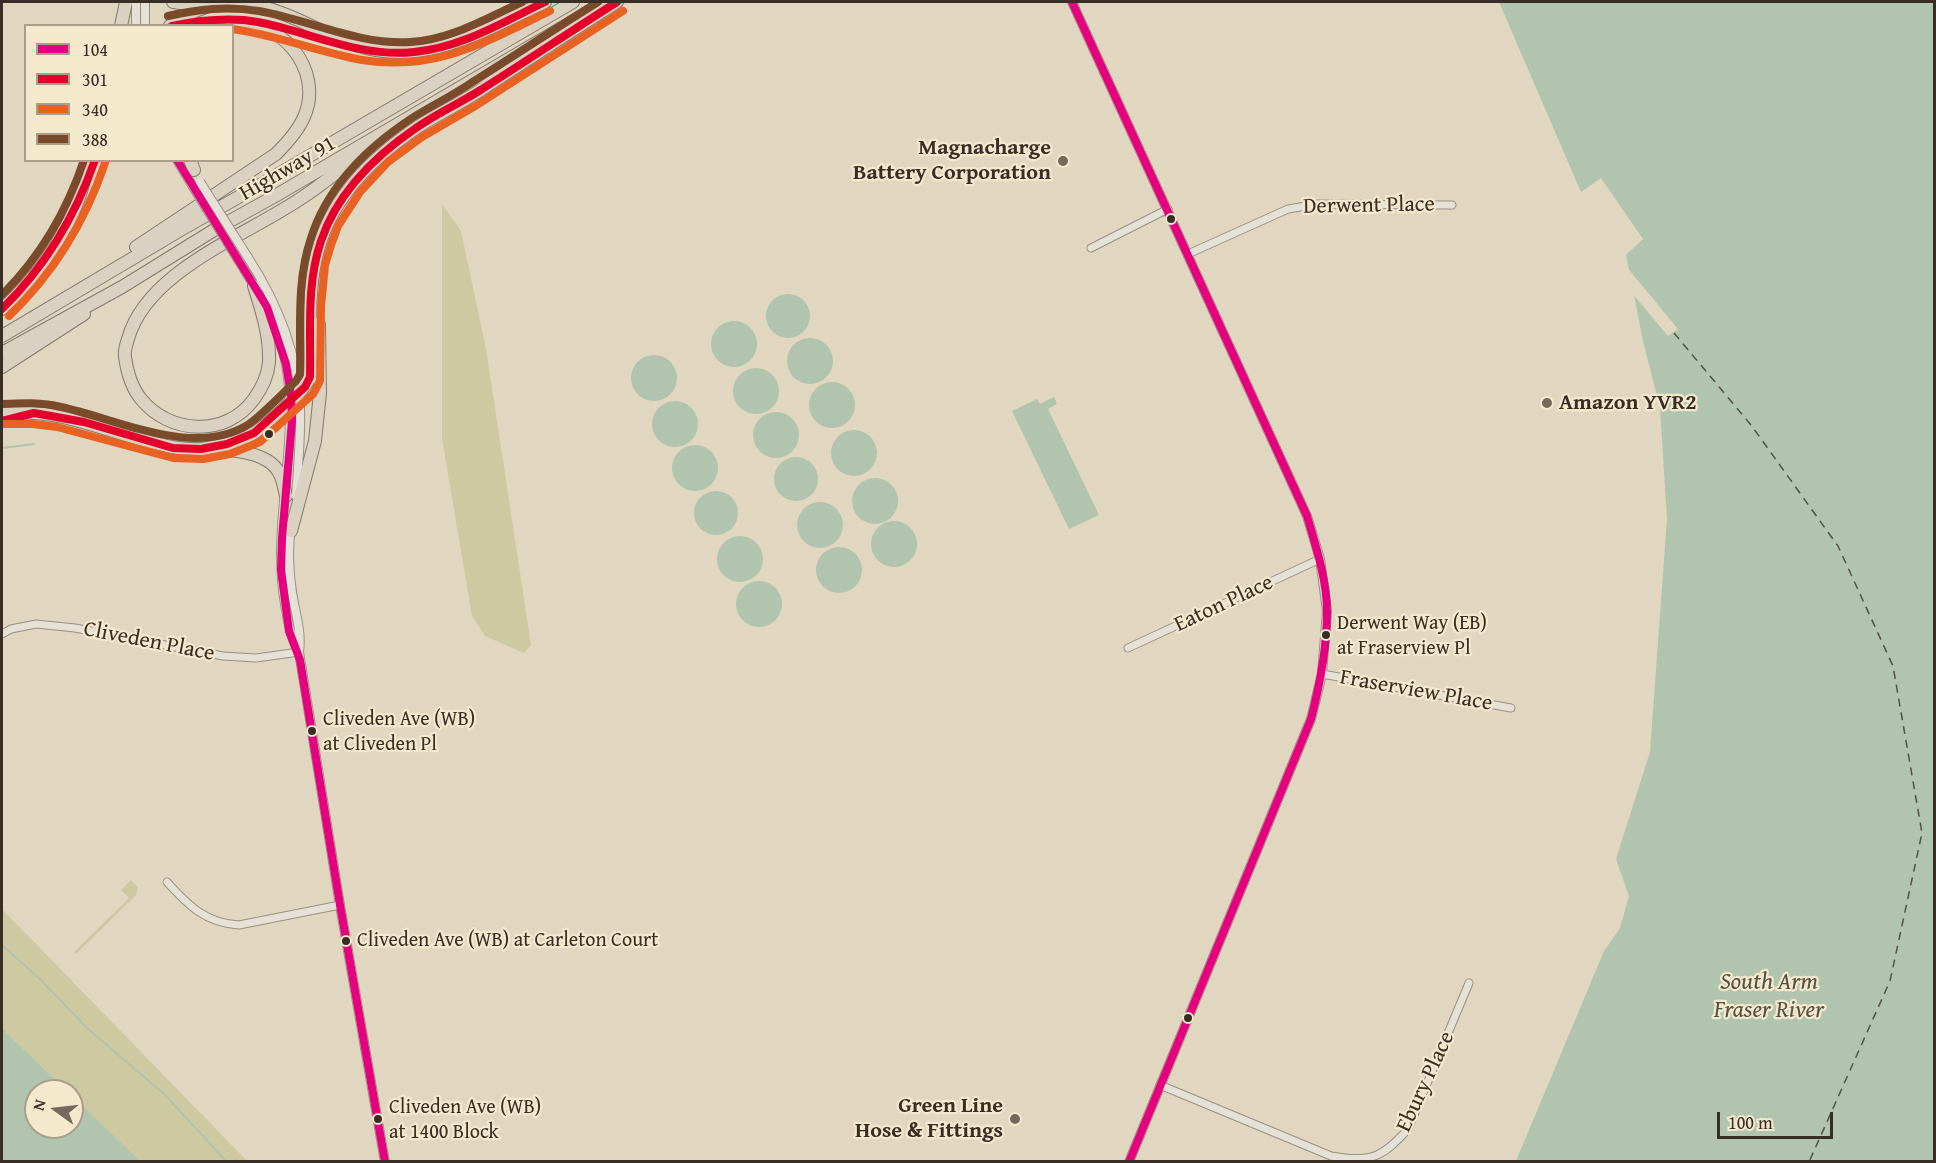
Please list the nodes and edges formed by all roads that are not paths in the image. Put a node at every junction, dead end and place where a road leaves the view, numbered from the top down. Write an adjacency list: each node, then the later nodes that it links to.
1 (126, 2): 11 (highway)
2 (136, 2): 12 (street)
3 (145, 2): 13 (street)
4 (172, 2): 10 (highway)
5 (545, 2): 10 (highway)
6 (573, 2): 29 (highway, Highway 91)
7 (606, 2): 16 (highway)
8 (617, 2): 23 (highway)
9 (1072, 2): 22 (street)
10 (215, 4): 14 (highway)
11 (121, 24)
12 (136, 24)
13 (145, 24)
14 (173, 24)
15 (234, 25): 29 (highway)
16 (403, 121): 27 (highway); 28 (highway, Highway 91)
17 (88, 162): 30 (highway)
18 (179, 162): 20 (street)
19 (191, 164): 20 (street)
20 (196, 184): 26 (street, bridge)
21 (1452, 205): 25 (street, Derwent Place)
22 (1168, 209): 24 (street); 25 (street)
23 (323, 236): 34 (highway); 40 (highway)
24 (1091, 248)
25 (1188, 254): 41 (street)
26 (243, 258): 27 (street); 34 (street)
27 (254, 286): 34 (street)
28 (122, 287): 32 (highway, Highway 91); 33 (highway)
29 (53, 304): 31 (highway, Highway 91)
30 (2, 309)
31 (2, 336)
32 (2, 352)
33 (2, 367)
34 (295, 397): 38 (highway); 39 (street); 40 (street)
35 (34, 413): 36 (highway); 37 (highway); 38 (highway)
36 (2, 414)
37 (2, 421)
38 (201, 449): 39 (highway)
39 (286, 496): 44 (street)
40 (291, 531): 44 (street)
41 (1320, 559): 43 (street, Eaton Place); 45 (street)
42 (2, 634): 44 (street, Cliveden Place)
43 (1128, 648)
44 (299, 652): 48 (street)
45 (1322, 674): 46 (street, Fraserview Place); 50 (street)
46 (1511, 708)
47 (167, 882): 48 (street)
48 (340, 905): 51 (street)
49 (1469, 983): 50 (street, Ebury Place)
50 (1160, 1085): 52 (street)
51 (385, 1161)
52 (1129, 1161)

